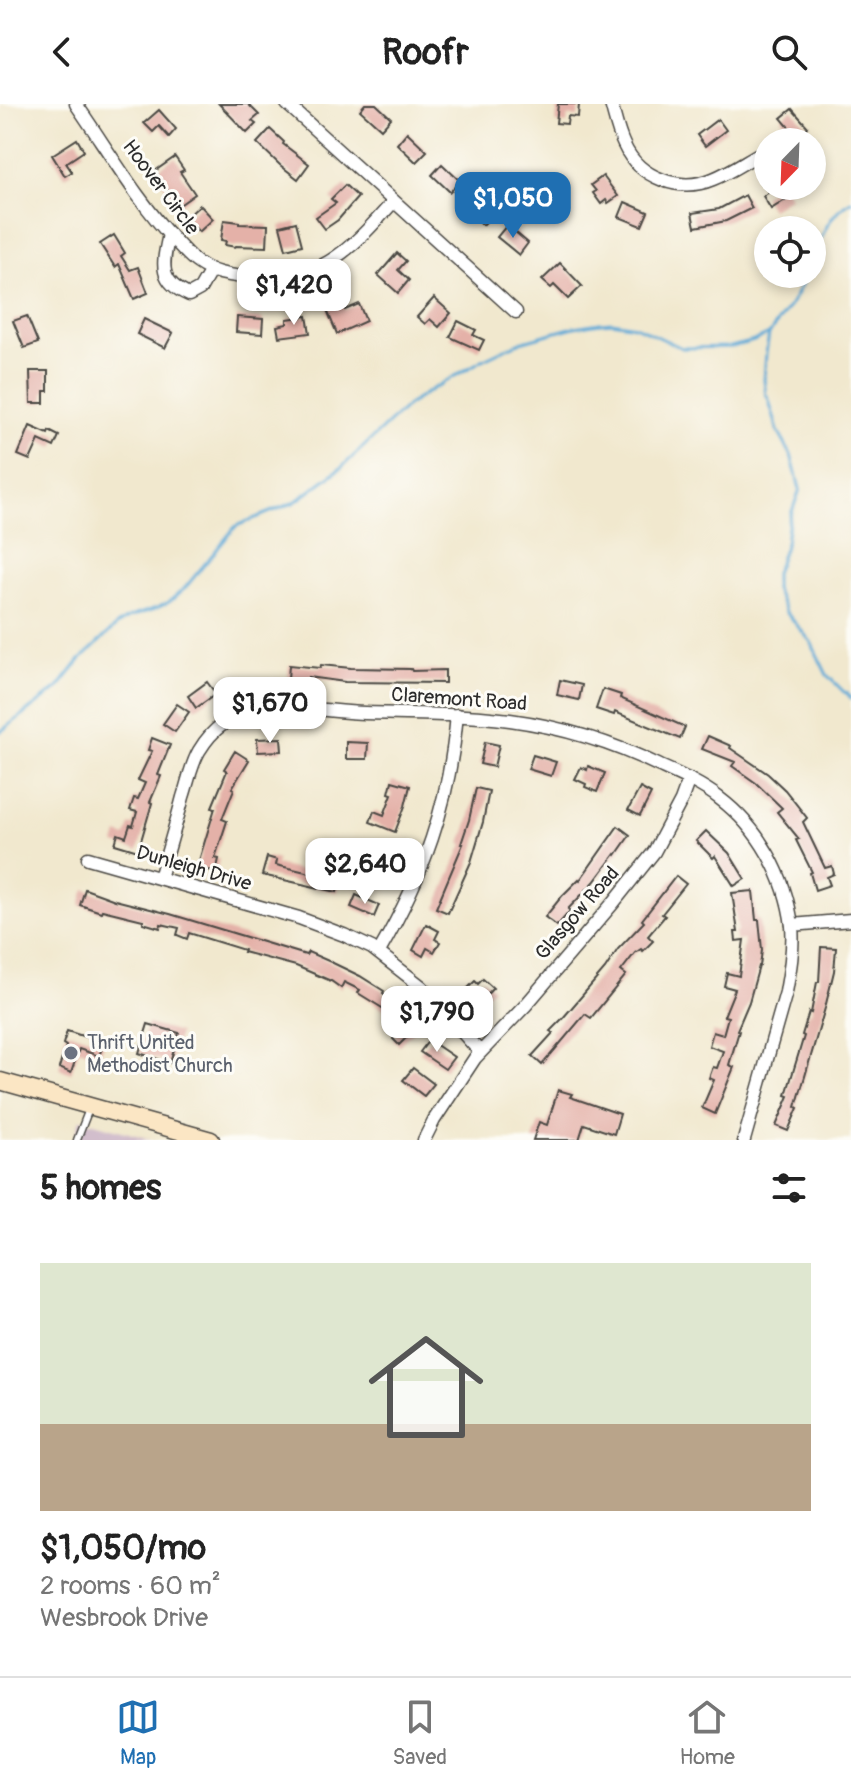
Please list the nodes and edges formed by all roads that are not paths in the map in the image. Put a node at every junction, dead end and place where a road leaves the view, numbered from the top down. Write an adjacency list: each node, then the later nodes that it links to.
1 (76, 104): 6 (street, Hoover Circle)
2 (287, 104): 5 (street)
3 (611, 104): 4 (street)
4 (754, 157)
5 (393, 202): 7 (street, Hoover Circle); 8 (street)
6 (169, 234): 7 (street, Hoover Circle); 7 (street)
7 (211, 270)
8 (516, 312)
9 (457, 715): 10 (street, Claremont Road); 12 (street, Claremont Road); 15 (street)
10 (689, 779): 14 (street, Claremont Road); 16 (street, Glasgow Road)
11 (88, 858): 12 (street, Dunleigh Drive)
12 (160, 878): 15 (street, Dunleigh Drive)
13 (851, 920): 14 (street)
14 (792, 925): 22 (street, Claremont Road)
15 (379, 952): 16 (street, Dunleigh Drive)
16 (480, 1052): 21 (street, Glasgow Road)
17 (0, 1081): 18 (main road)
18 (91, 1106): 19 (lane); 20 (main road)
19 (77, 1140)
20 (211, 1140)
21 (424, 1140)
22 (744, 1140)

